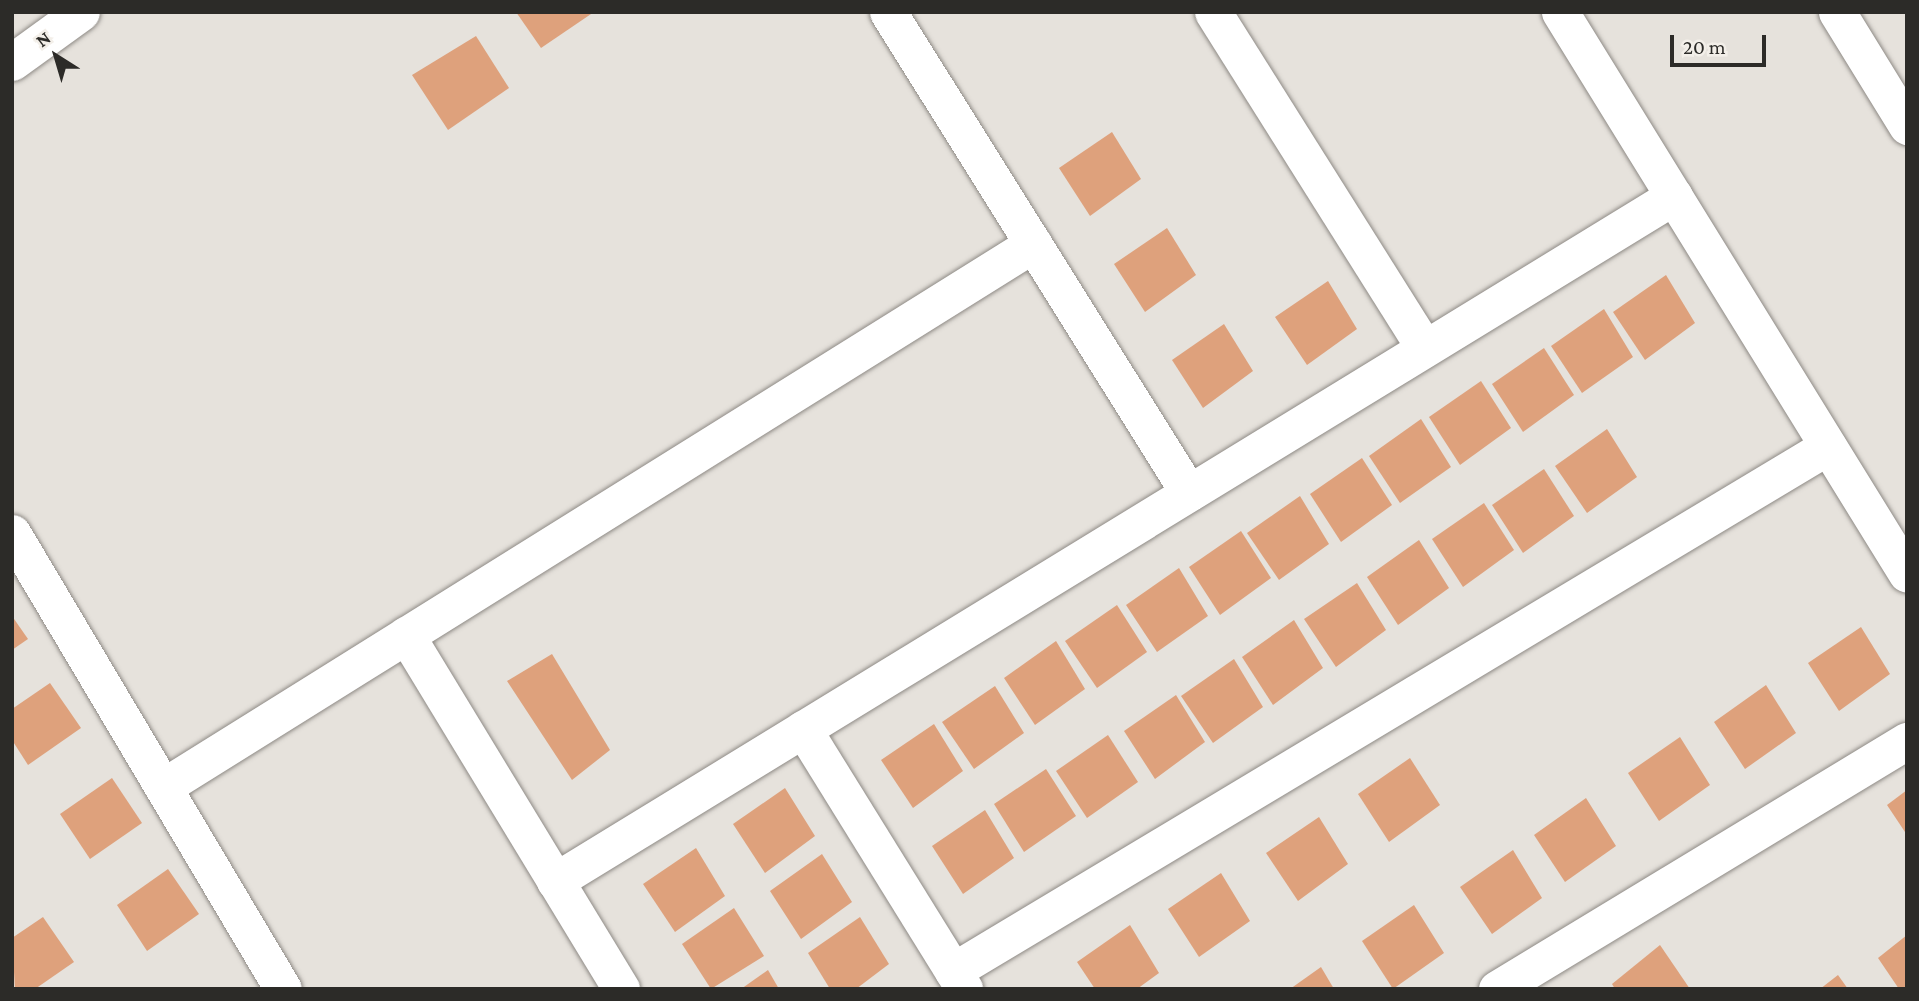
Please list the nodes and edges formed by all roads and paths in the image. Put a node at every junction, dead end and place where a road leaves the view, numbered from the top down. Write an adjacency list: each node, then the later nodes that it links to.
1 (81, 12): 6 (street)
2 (888, 12): 9 (street)
3 (1213, 12): 10 (street)
4 (1837, 12): 7 (street)
5 (1563, 13): 8 (street)
6 (12, 62)
7 (1907, 126)
8 (1674, 196): 10 (street); 11 (street)
9 (1033, 244): 12 (street); 15 (street)
10 (1425, 348): 12 (street)
11 (1828, 446): 14 (street); 20 (street)
12 (1189, 493): 16 (street)
13 (12, 533): 18 (street)
14 (1907, 574)
15 (406, 635): 18 (street); 19 (street)
16 (803, 729): 19 (street); 20 (street)
17 (1907, 741): 23 (street)
18 (163, 787): 21 (street)
19 (555, 881): 22 (street)
20 (958, 980)
21 (283, 989)
22 (621, 989)
23 (1497, 989)

